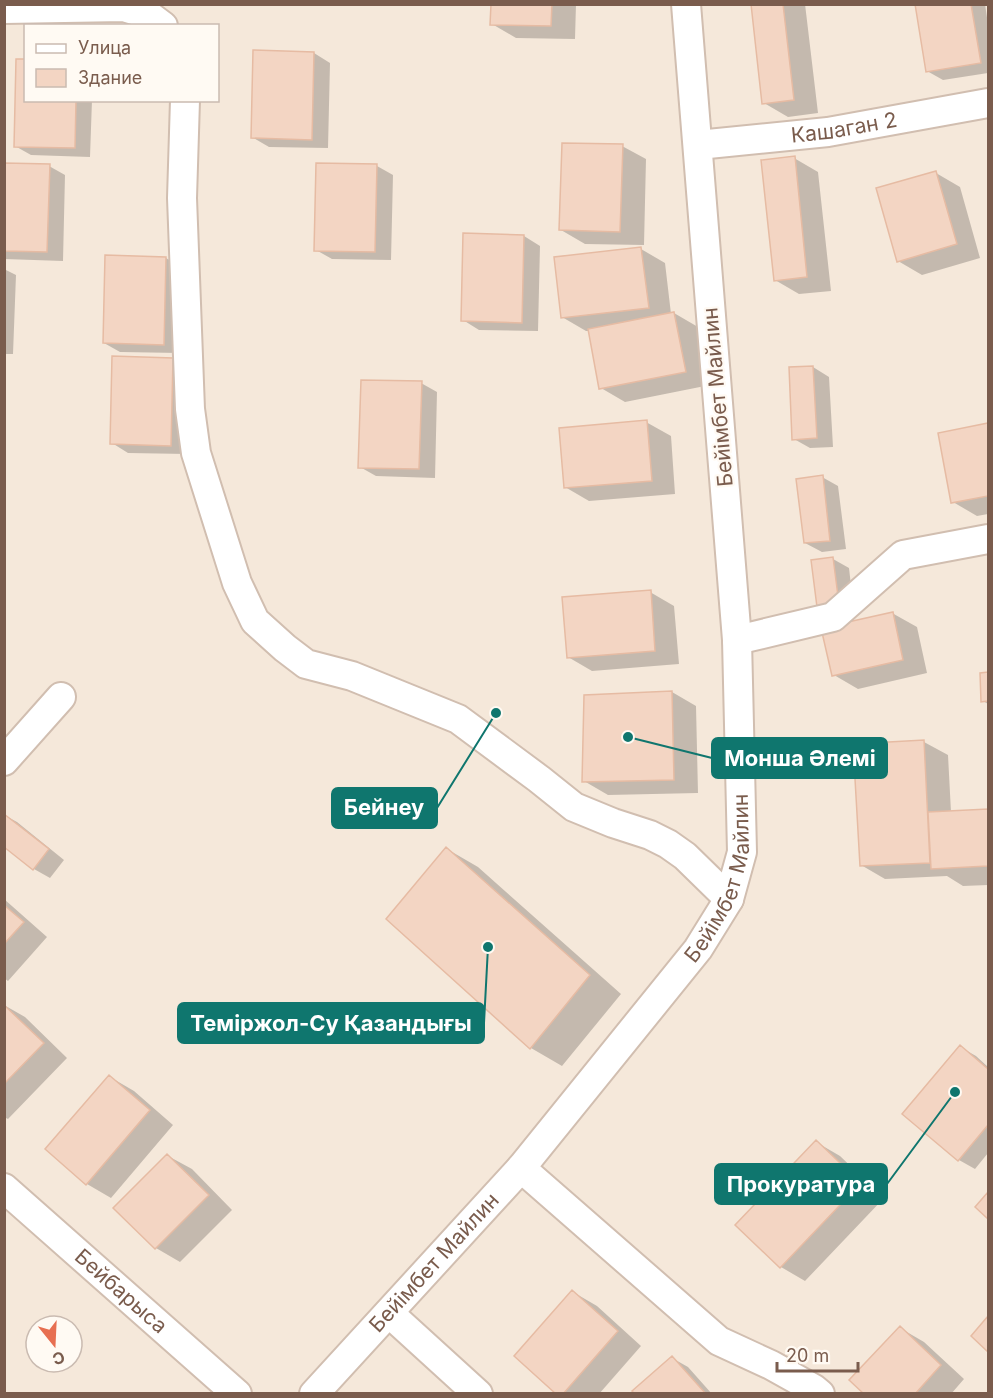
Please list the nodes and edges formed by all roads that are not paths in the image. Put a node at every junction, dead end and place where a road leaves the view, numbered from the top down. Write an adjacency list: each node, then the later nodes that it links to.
1 (686, 4): 6 (street, Бейімбет Майлин)
2 (4, 9): 3 (street)
3 (160, 24)
4 (185, 102): 11 (street)
5 (988, 103): 6 (street, Кашаган 2)
6 (698, 145): 8 (street, Бейімбет Майлин)
7 (988, 539): 8 (street)
8 (737, 639): 11 (street, Бейімбет Майлин)
9 (61, 697): 10 (street)
10 (4, 761)
11 (729, 899): 12 (street, Бейімбет Майлин)
12 (521, 1168): 14 (street, Бейімбет Майлин); 18 (street)
13 (4, 1188): 15 (street, Бейбарыса)
14 (389, 1312): 16 (street, Бейімбет Майлин); 17 (street)
15 (237, 1394)
16 (314, 1394)
17 (478, 1394)
18 (820, 1394)

